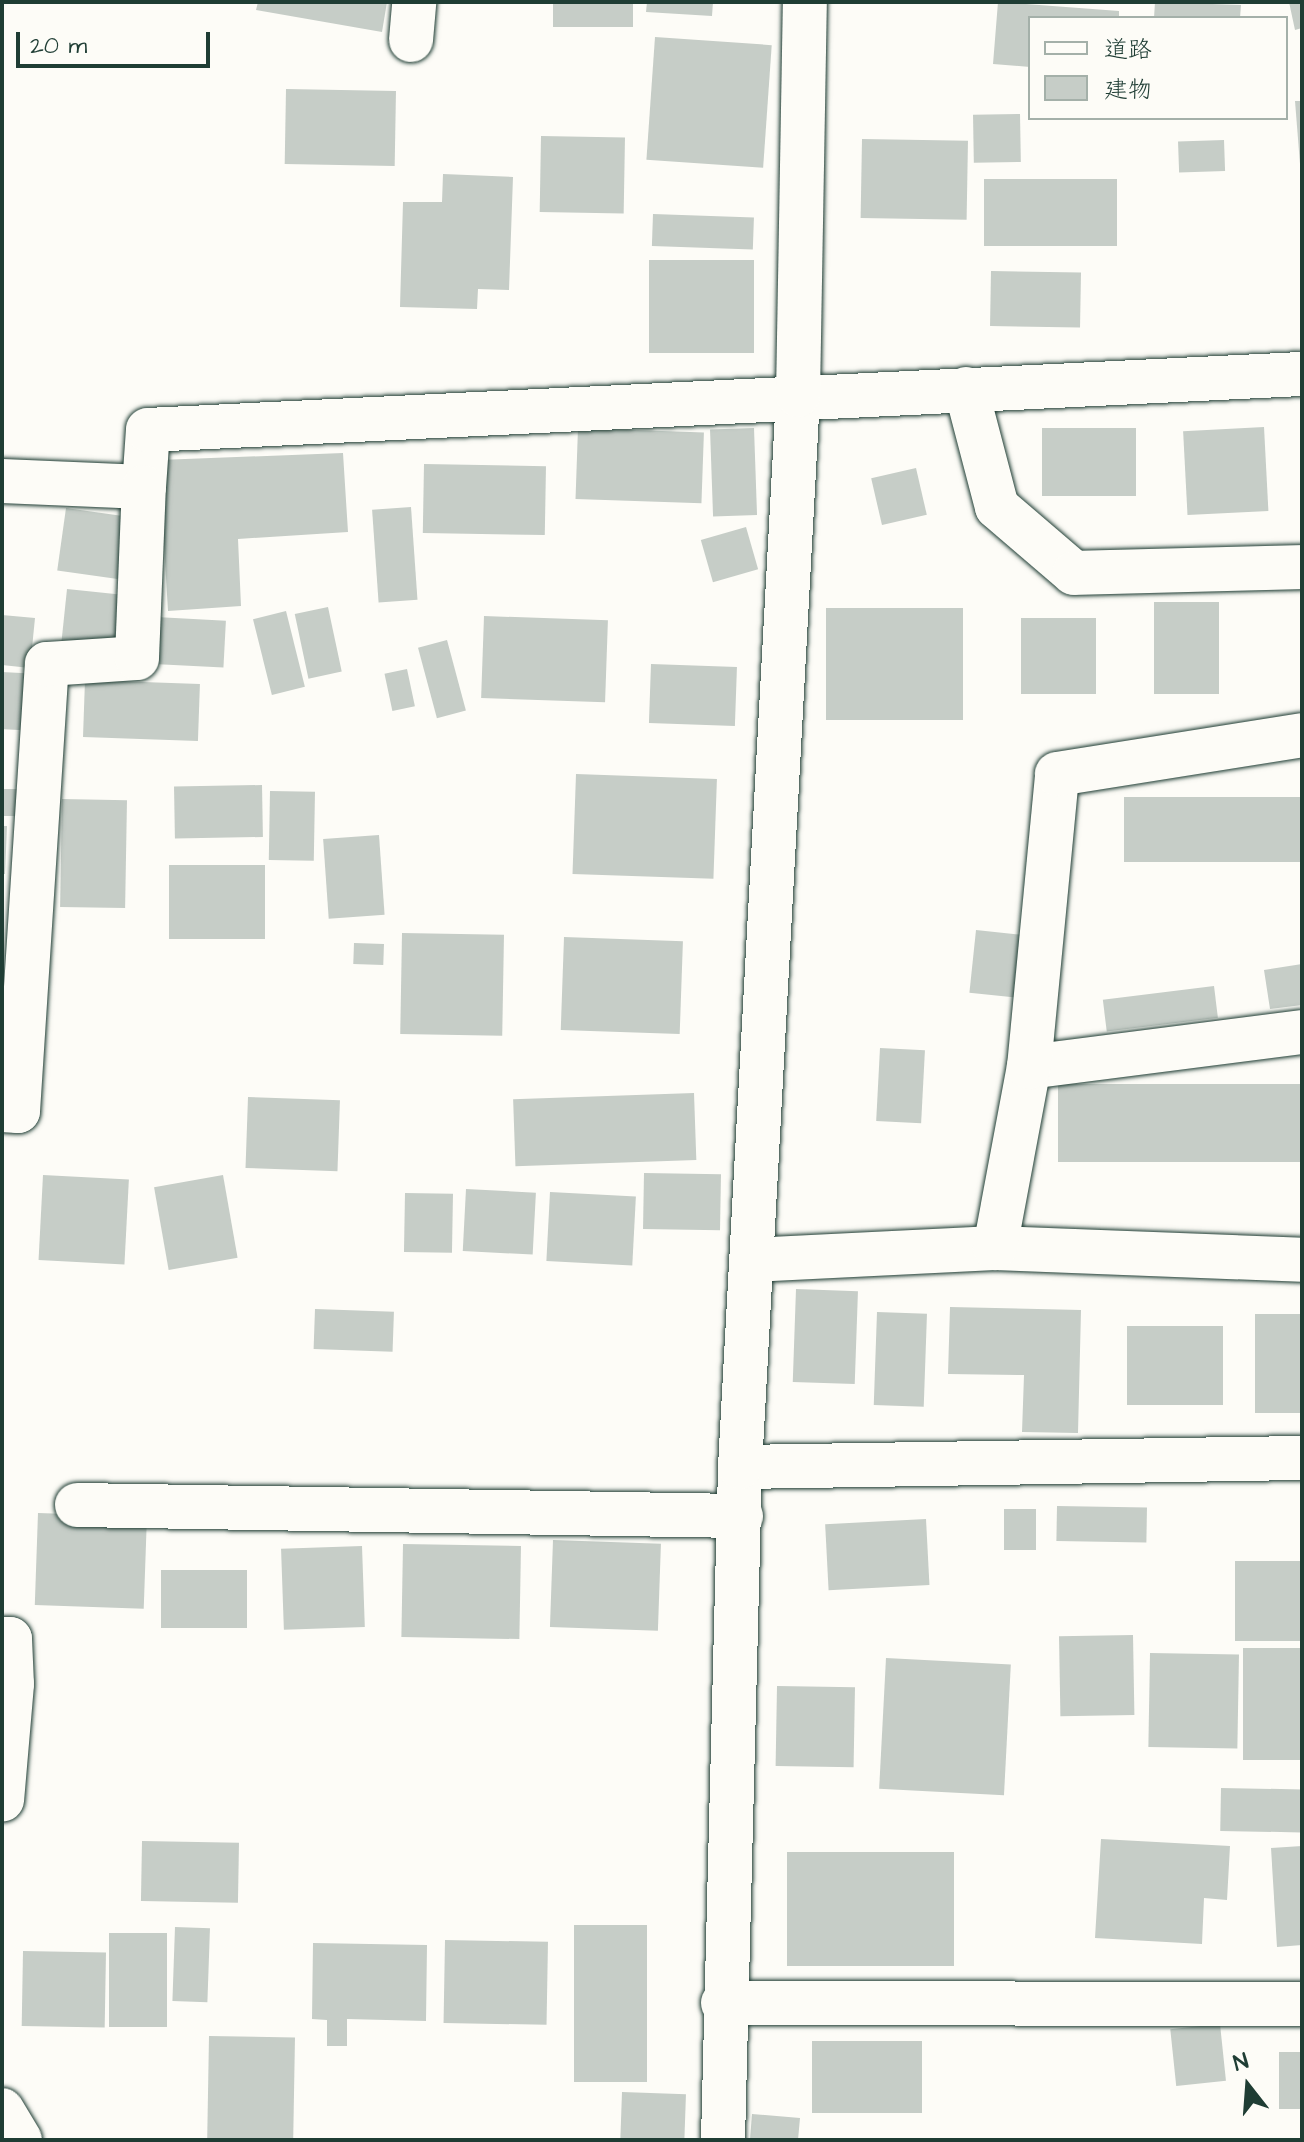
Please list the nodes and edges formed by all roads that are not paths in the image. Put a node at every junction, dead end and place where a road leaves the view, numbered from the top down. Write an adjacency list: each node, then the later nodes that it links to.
1 (805, 2): 4 (street)
2 (1302, 374): 3 (street)
3 (966, 389): 4 (street); 7 (street)
4 (798, 395): 6 (street); 13 (street)
5 (2, 481): 6 (street)
6 (144, 487): 11 (street)
7 (1302, 567)
8 (1302, 735): 10 (street)
9 (1302, 1032): 10 (street)
10 (1029, 1067): 12 (street)
11 (2, 1110)
12 (995, 1248): 13 (street); 14 (street)
13 (751, 1260): 16 (street)
14 (1302, 1260)
15 (1302, 1458): 16 (street)
16 (740, 1467): 18 (street)
17 (77, 1505): 18 (street)
18 (741, 1516): 21 (street)
19 (2, 1639): 20 (street)
20 (2, 1800)
21 (723, 2003): 22 (street); 25 (street)
22 (1302, 2004)
23 (2, 2110): 24 (street)
24 (20, 2140)
25 (723, 2140)

